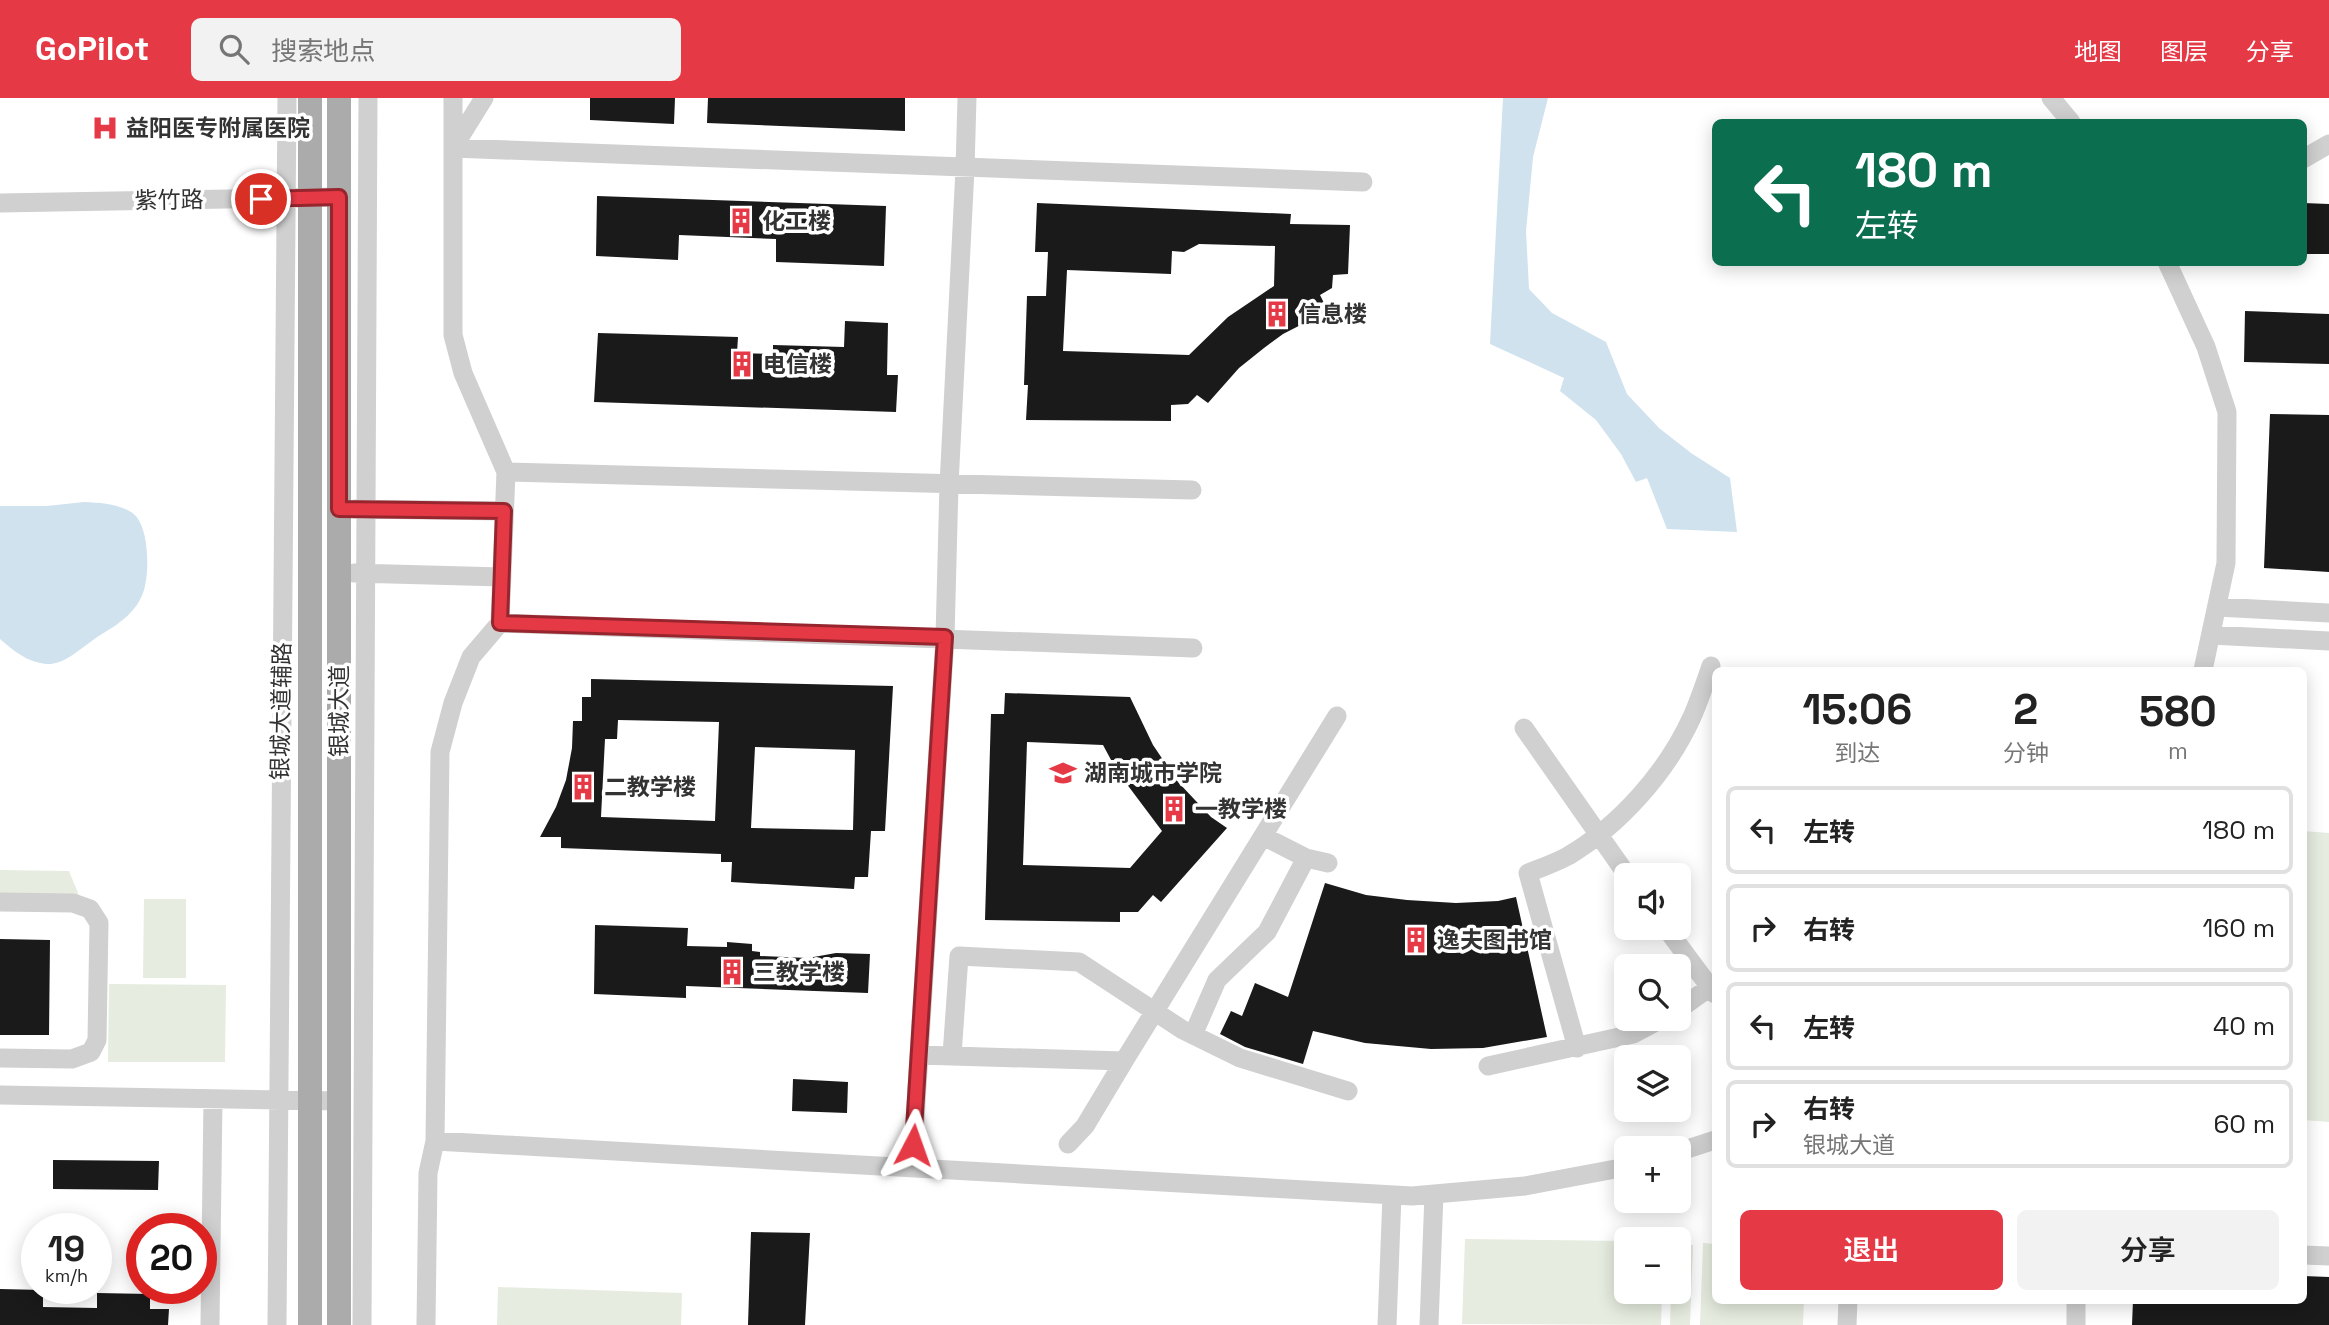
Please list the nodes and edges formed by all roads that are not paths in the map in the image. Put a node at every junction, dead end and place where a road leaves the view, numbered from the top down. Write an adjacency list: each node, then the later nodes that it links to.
1 (287, 98): 16 (street, 银城大道辅路)
2 (310, 98): 16 (main road, 银城大道)
3 (340, 98): 15 (main road, 银城大道)
4 (368, 98): 77 (street)
5 (453, 98): 11 (street)
6 (484, 98): 11 (street)
7 (967, 98): 13 (street)
8 (2051, 98): 9 (street)
9 (2068, 119)
10 (2329, 144): 12 (street)
11 (453, 148): 13 (street); 19 (street)
12 (2307, 157)
13 (965, 169): 14 (street); 20 (street)
14 (1363, 182)
15 (339, 197): 16 (street, 紫竹路); 22 (main road, 银城大道)
16 (298, 198): 17 (street, 紫竹路); 58 (street, 银城大道辅路); 59 (main road, 银城大道)
17 (0, 203)
18 (2169, 266): 26 (street)
19 (506, 472): 20 (street); 23 (street)
20 (949, 485): 21 (street); 30 (street)
21 (1192, 490)
22 (339, 509): 23 (street); 24 (main road, 银城大道)
23 (504, 511): 25 (street)
24 (339, 572): 25 (street); 60 (main road, 银城大道)
25 (502, 577): 28 (street)
26 (2217, 607): 27 (street); 29 (street)
27 (2329, 613)
28 (500, 623): 30 (street); 61 (street)
29 (2211, 635): 31 (street); 34 (street)
30 (945, 637): 32 (street); 50 (street)
31 (2329, 641)
32 (1193, 648)
33 (1711, 666): 37 (street)
34 (2204, 667)
35 (1338, 716): 38 (street)
36 (1524, 728): 37 (street)
37 (1598, 835): 41 (street); 49 (street)
38 (1263, 836): 39 (street); 46 (street)
39 (1306, 858): 40 (street); 48 (street)
40 (1328, 863)
41 (1618, 863)
42 (0, 902): 52 (street)
43 (1675, 940): 44 (street)
44 (1712, 991): 45 (street)
45 (1691, 1003)
46 (1155, 1012): 48 (street); 51 (street); 53 (street)
47 (1639, 1031): 49 (street)
48 (1193, 1035): 55 (street)
49 (1577, 1048): 54 (street)
50 (919, 1055): 51 (street); 65 (street)
51 (951, 1055): 53 (street)
52 (0, 1058)
53 (1124, 1061): 63 (street)
54 (1488, 1066)
55 (1348, 1091)
56 (0, 1095): 57 (street)
57 (213, 1099): 58 (street); 73 (street)
58 (277, 1100): 59 (street); 74 (street, 银城大道辅路)
59 (310, 1101): 60 (street); 75 (main road, 银城大道)
60 (339, 1101): 76 (main road, 银城大道)
61 (435, 1141): 65 (street); 78 (street)
62 (1712, 1141): 64 (street)
63 (1068, 1144)
64 (1691, 1148)
65 (912, 1168): 68 (street)
66 (1614, 1169): 67 (street)
67 (1434, 1194): 68 (street); 80 (street)
68 (1392, 1195): 79 (street)
69 (2307, 1255): 70 (street)
70 (2329, 1255)
71 (1848, 1304): 81 (street)
72 (2076, 1304): 82 (street)
73 (210, 1325)
74 (276, 1325)
75 (310, 1325)
76 (340, 1325)
77 (362, 1325)
78 (426, 1325)
79 (1387, 1325)
80 (1429, 1325)
81 (1847, 1325)
82 (2076, 1325)

